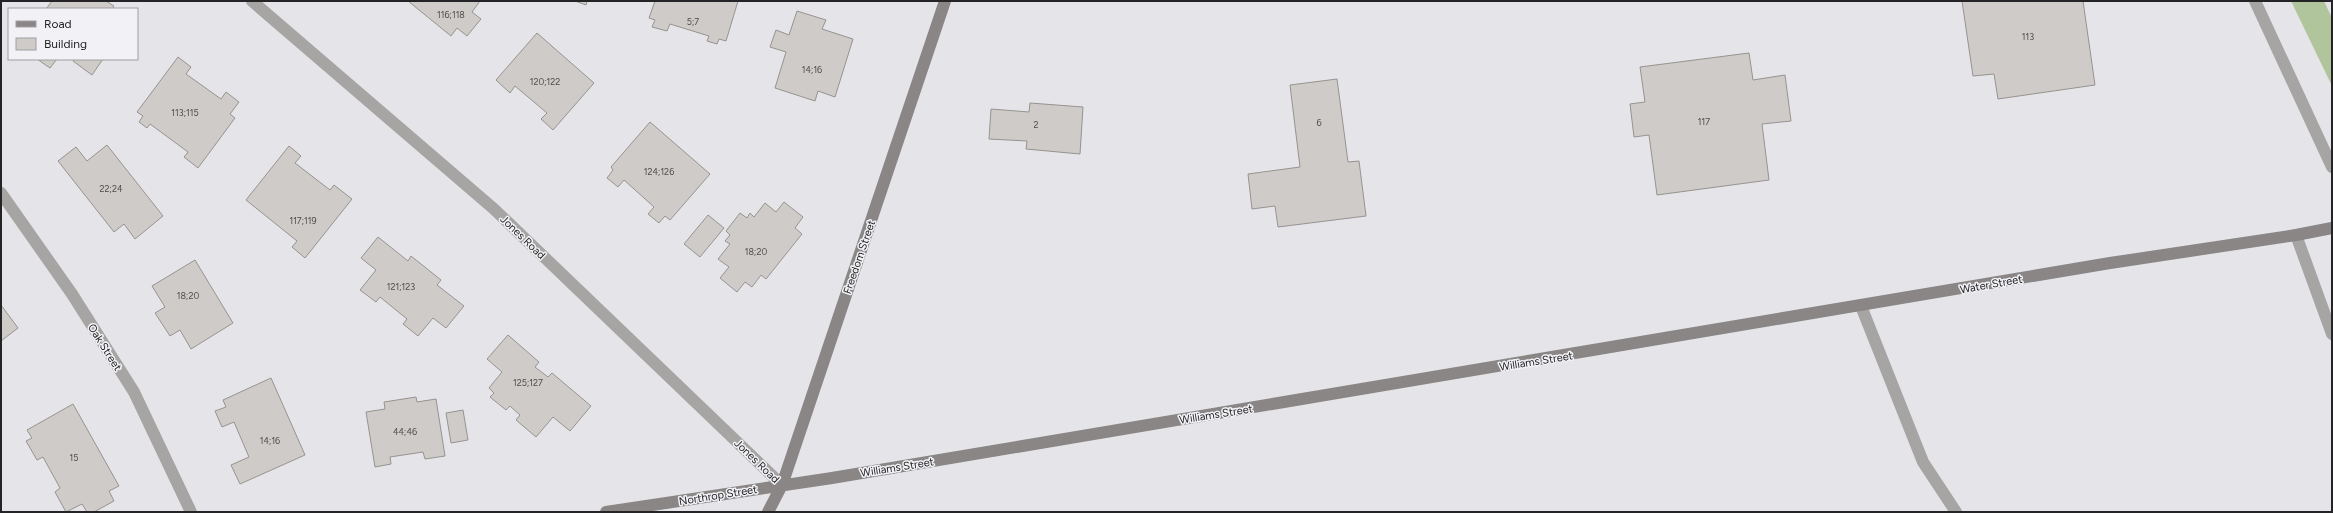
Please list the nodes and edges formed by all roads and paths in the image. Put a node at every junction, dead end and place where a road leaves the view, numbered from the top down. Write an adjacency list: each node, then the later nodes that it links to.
1 (252, 1): 11 (street, Jones Road)
2 (945, 1): 11 (street, Freedom Street)
3 (2255, 1): 4 (street)
4 (2332, 167)
5 (1, 193): 12 (street, Oak Street)
6 (2332, 228): 7 (street, Water Street)
7 (2296, 236): 8 (street, Water Street); 9 (street)
8 (1861, 306): 10 (street, Water Street); 15 (street)
9 (2332, 334)
10 (1650, 342): 11 (street, Williams Street)
11 (782, 485): 13 (street, Northrop Street); 14 (street, Freedom Street)
12 (191, 512)
13 (606, 512)
14 (768, 512)
15 (1956, 512)

